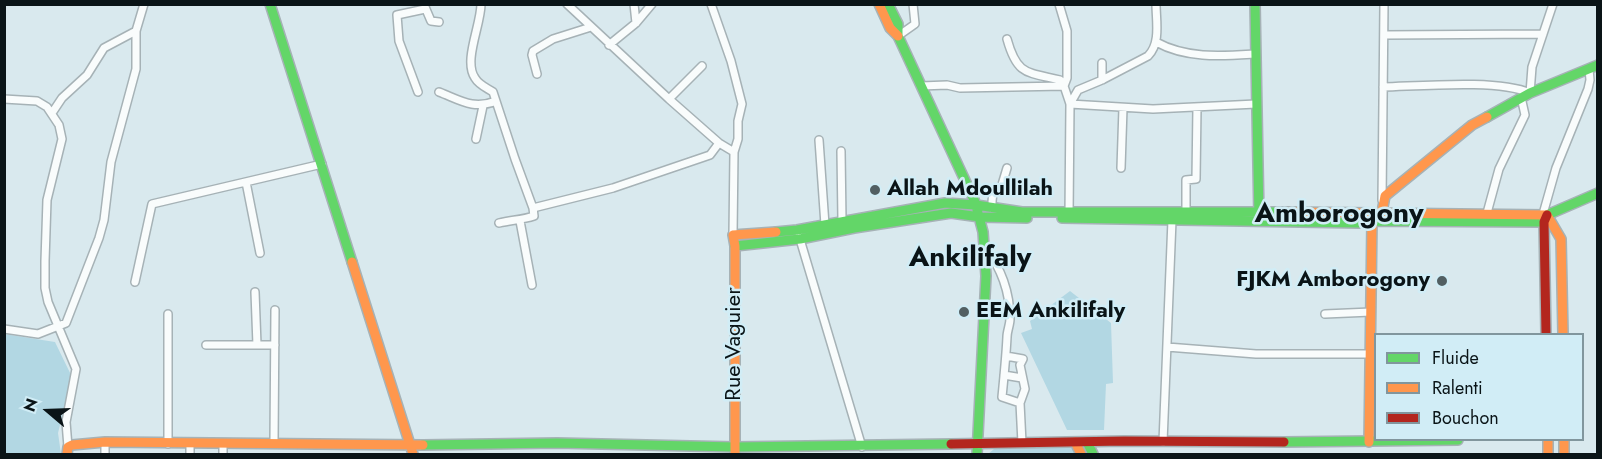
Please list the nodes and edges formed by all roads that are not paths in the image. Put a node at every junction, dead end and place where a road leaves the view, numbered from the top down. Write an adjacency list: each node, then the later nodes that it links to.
1 (144, 4): 20 (street)
2 (270, 4): 53 (street)
3 (481, 4): 41 (street)
4 (567, 4): 19 (street)
5 (634, 4): 18 (street)
6 (652, 4): 18 (street)
7 (711, 4): 52 (street)
8 (879, 4): 23 (street)
9 (888, 4): 23 (street)
10 (913, 4): 23 (street)
11 (1059, 4): 34 (street)
12 (1156, 4): 25 (street)
13 (1255, 4): 27 (street)
14 (1384, 4): 22 (street)
15 (1553, 4): 21 (street)
16 (425, 7): 17 (street); 36 (street)
17 (439, 22)
18 (636, 23): 26 (street)
19 (591, 27): 26 (street); 31 (street)
20 (136, 31): 47 (street); 86 (street)
21 (1543, 34): 22 (street); 38 (street)
22 (1384, 35): 35 (street)
23 (898, 36): 33 (street)
24 (1007, 39): 34 (street)
25 (1156, 42): 27 (street); 32 (street)
26 (609, 45): 40 (street)
27 (1255, 54): 43 (street)
28 (1102, 63): 32 (street)
29 (702, 66): 40 (street)
30 (1593, 67): 38 (street); 67 (street)
31 (537, 74)
32 (1102, 80): 42 (street)
33 (921, 86): 34 (street); 58 (street)
34 (1062, 86): 42 (street)
35 (1383, 87): 38 (street); 62 (street)
36 (418, 92)
37 (439, 92): 44 (street)
38 (1526, 95): 62 (street); 63 (street)
39 (4, 99): 47 (street)
40 (669, 99): 50 (street)
41 (496, 101): 44 (street); 59 (street)
42 (1070, 104): 46 (street); 64 (street)
43 (1256, 104): 45 (street); 66 (street)
44 (483, 106): 48 (street)
45 (1197, 107): 46 (street); 61 (street)
46 (1123, 108): 55 (street)
47 (52, 113): 86 (street)
48 (476, 138)
49 (819, 140): 73 (street)
50 (719, 143): 52 (street); 59 (street)
51 (841, 151): 70 (street)
52 (734, 152): 74 (street)
53 (322, 164): 56 (street); 113 (street)
54 (1008, 168): 60 (street)
55 (1121, 168)
56 (246, 182): 78 (street); 79 (street)
57 (1598, 193): 67 (street)
58 (976, 205): 60 (street); 65 (street); 70 (street)
59 (533, 208): 69 (street)
60 (992, 208): 64 (street)
61 (1186, 211): 64 (street); 66 (street)
62 (1382, 213): 63 (street); 66 (street); 71 (street)
63 (1487, 213): 67 (street)
64 (1069, 216): 65 (street); 68 (street)
65 (980, 217): 75 (street); 77 (street)
66 (1259, 217): 68 (street); 71 (street)
67 (1545, 217): 71 (street); 88 (street); 89 (street)
68 (1172, 220): 93 (street)
69 (520, 221): 72 (street); 80 (street)
70 (842, 221): 73 (street)
71 (1372, 221): 83 (street)
72 (499, 223)
73 (825, 225): 75 (street)
74 (733, 235): 75 (street); 76 (street, Rue Vaguier)
75 (798, 235): 76 (street); 112 (street)
76 (735, 246): 116 (street, Rue Vaguier)
77 (985, 246): 95 (street); 108 (street)
78 (260, 253)
79 (135, 282)
80 (532, 285)
81 (255, 292): 91 (street)
82 (275, 310): 92 (street)
83 (1371, 312): 85 (street); 94 (street)
84 (168, 314): 110 (street)
85 (1325, 314)
86 (59, 326): 87 (street); 115 (street)
87 (4, 329)
88 (1546, 333)
89 (1563, 333)
90 (206, 345): 91 (street)
91 (257, 345): 92 (street)
92 (275, 345): 101 (street)
93 (1167, 347): 94 (street); 104 (street)
94 (1370, 354): 105 (street)
95 (1006, 356): 96 (street); 97 (street)
96 (1004, 375): 97 (street); 98 (street)
97 (1022, 378): 98 (street)
98 (1020, 403): 109 (street)
99 (1414, 441): 105 (street)
100 (105, 442): 110 (street); 115 (street); 117 (street)
101 (274, 442): 106 (street); 107 (street)
102 (1075, 442): 103 (street); 109 (street); 122 (street)
103 (1087, 442): 104 (street); 123 (street)
104 (1163, 442): 105 (street)
105 (1369, 442)
106 (224, 443): 111 (street); 119 (street)
107 (320, 443): 113 (street); 120 (street)
108 (976, 443): 109 (street); 114 (street); 121 (street)
109 (1023, 443)
110 (168, 444): 111 (street)
111 (190, 444): 118 (street)
112 (862, 447): 114 (street); 116 (street)
113 (411, 450): 116 (street)
114 (893, 450)
115 (68, 451)
116 (735, 451)
117 (105, 454)
118 (190, 454)
119 (223, 454)
120 (320, 454)
121 (976, 454)
122 (1081, 454)
123 (1093, 454)

